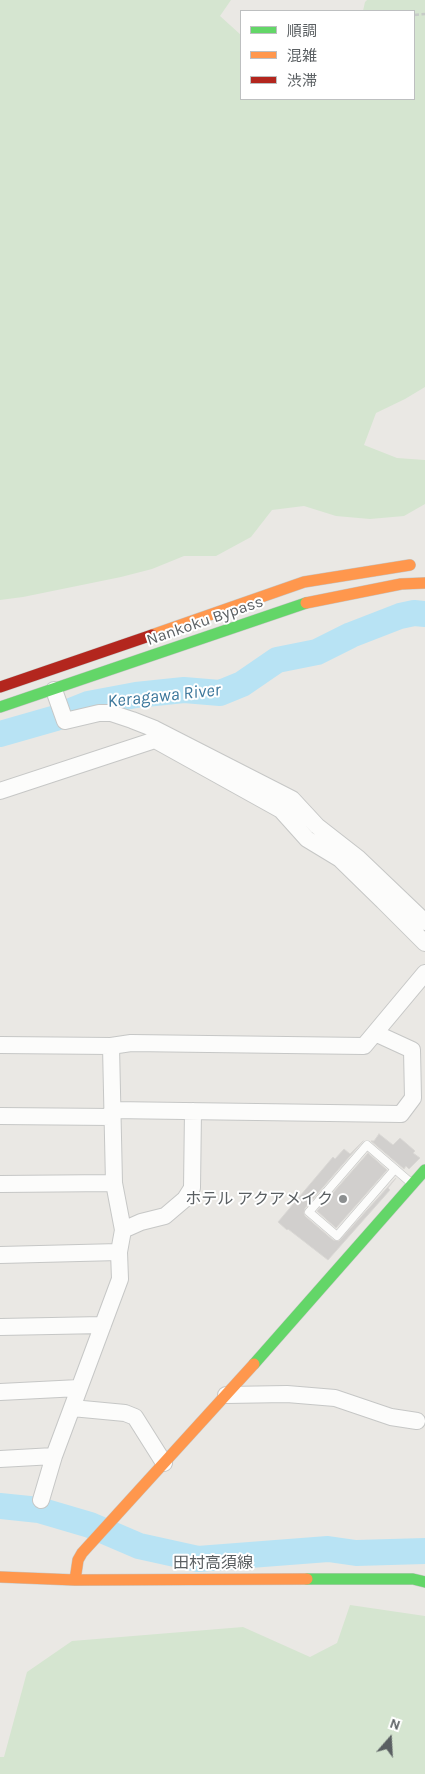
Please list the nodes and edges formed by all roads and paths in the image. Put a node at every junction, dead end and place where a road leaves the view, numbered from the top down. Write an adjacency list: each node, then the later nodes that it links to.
1 (425, 564): 3 (main road, Nankoku Bypass)
2 (425, 583): 4 (main road, Nankoku Bypass)
3 (0, 687)
4 (54, 690): 5 (main road, Nankoku Bypass); 7 (street)
5 (0, 707)
6 (0, 791): 7 (street)
7 (388, 896): 8 (street); 9 (street)
8 (425, 922)
9 (425, 943)
10 (425, 973): 11 (street)
11 (375, 1033): 13 (street); 14 (street)
12 (0, 1045): 13 (street)
13 (111, 1046): 15 (street)
14 (192, 1111): 15 (street); 22 (street)
15 (112, 1114): 16 (street); 19 (street)
16 (0, 1116)
17 (395, 1169): 17 (lane); 21 (lane)
18 (425, 1170): 21 (main road)
19 (114, 1183): 20 (street); 22 (street)
20 (0, 1184)
21 (413, 1184): 29 (main road)
22 (123, 1230): 23 (street)
23 (119, 1252): 24 (street); 25 (street)
24 (0, 1255)
25 (103, 1325): 26 (street); 27 (street)
26 (0, 1327)
27 (79, 1388): 28 (street); 30 (street)
28 (0, 1392)
29 (226, 1394): 31 (street); 34 (main road)
30 (72, 1408): 32 (street); 34 (street)
31 (417, 1421)
32 (54, 1456): 33 (street); 35 (street)
33 (0, 1459)
34 (164, 1463): 37 (main road)
35 (41, 1500)
36 (0, 1577): 37 (main road, 田村高須線)
37 (75, 1580): 38 (main road, 田村高須線)
38 (425, 1582)

